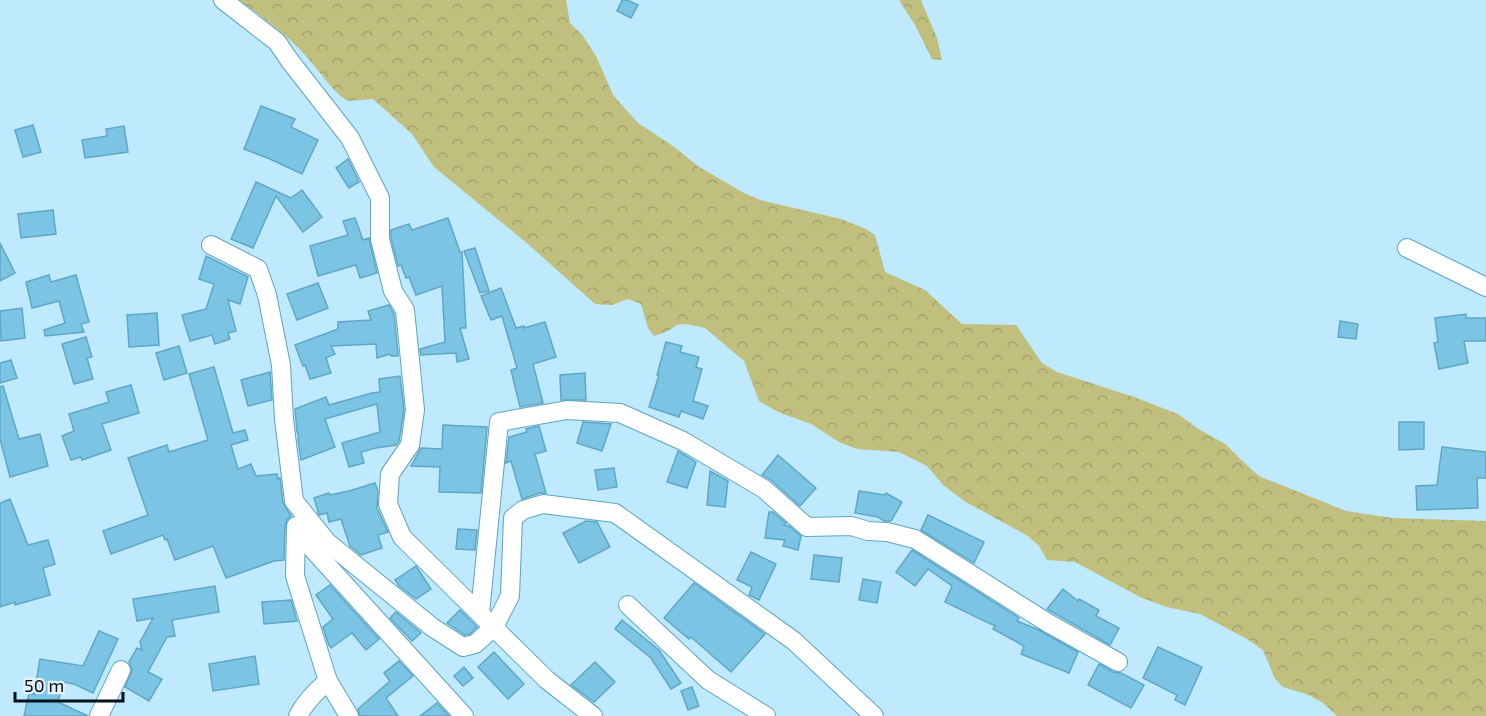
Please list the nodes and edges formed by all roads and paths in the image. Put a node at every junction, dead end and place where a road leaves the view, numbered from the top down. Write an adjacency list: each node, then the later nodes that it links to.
1 (222, 0): 8 (street)
2 (211, 245): 5 (street)
3 (1407, 248): 4 (street)
4 (1486, 286)
5 (294, 501): 6 (street); 9 (street)
6 (297, 532): 12 (street); 16 (street)
7 (628, 605): 18 (street)
8 (480, 613): 9 (street); 10 (street)
9 (494, 627): 17 (street); 19 (street)
10 (1118, 662)
11 (121, 669): 13 (street)
12 (328, 681): 14 (street); 15 (street)
13 (99, 716)
14 (298, 716)
15 (349, 716)
16 (464, 716)
17 (593, 716)
18 (766, 716)
19 (874, 716)

